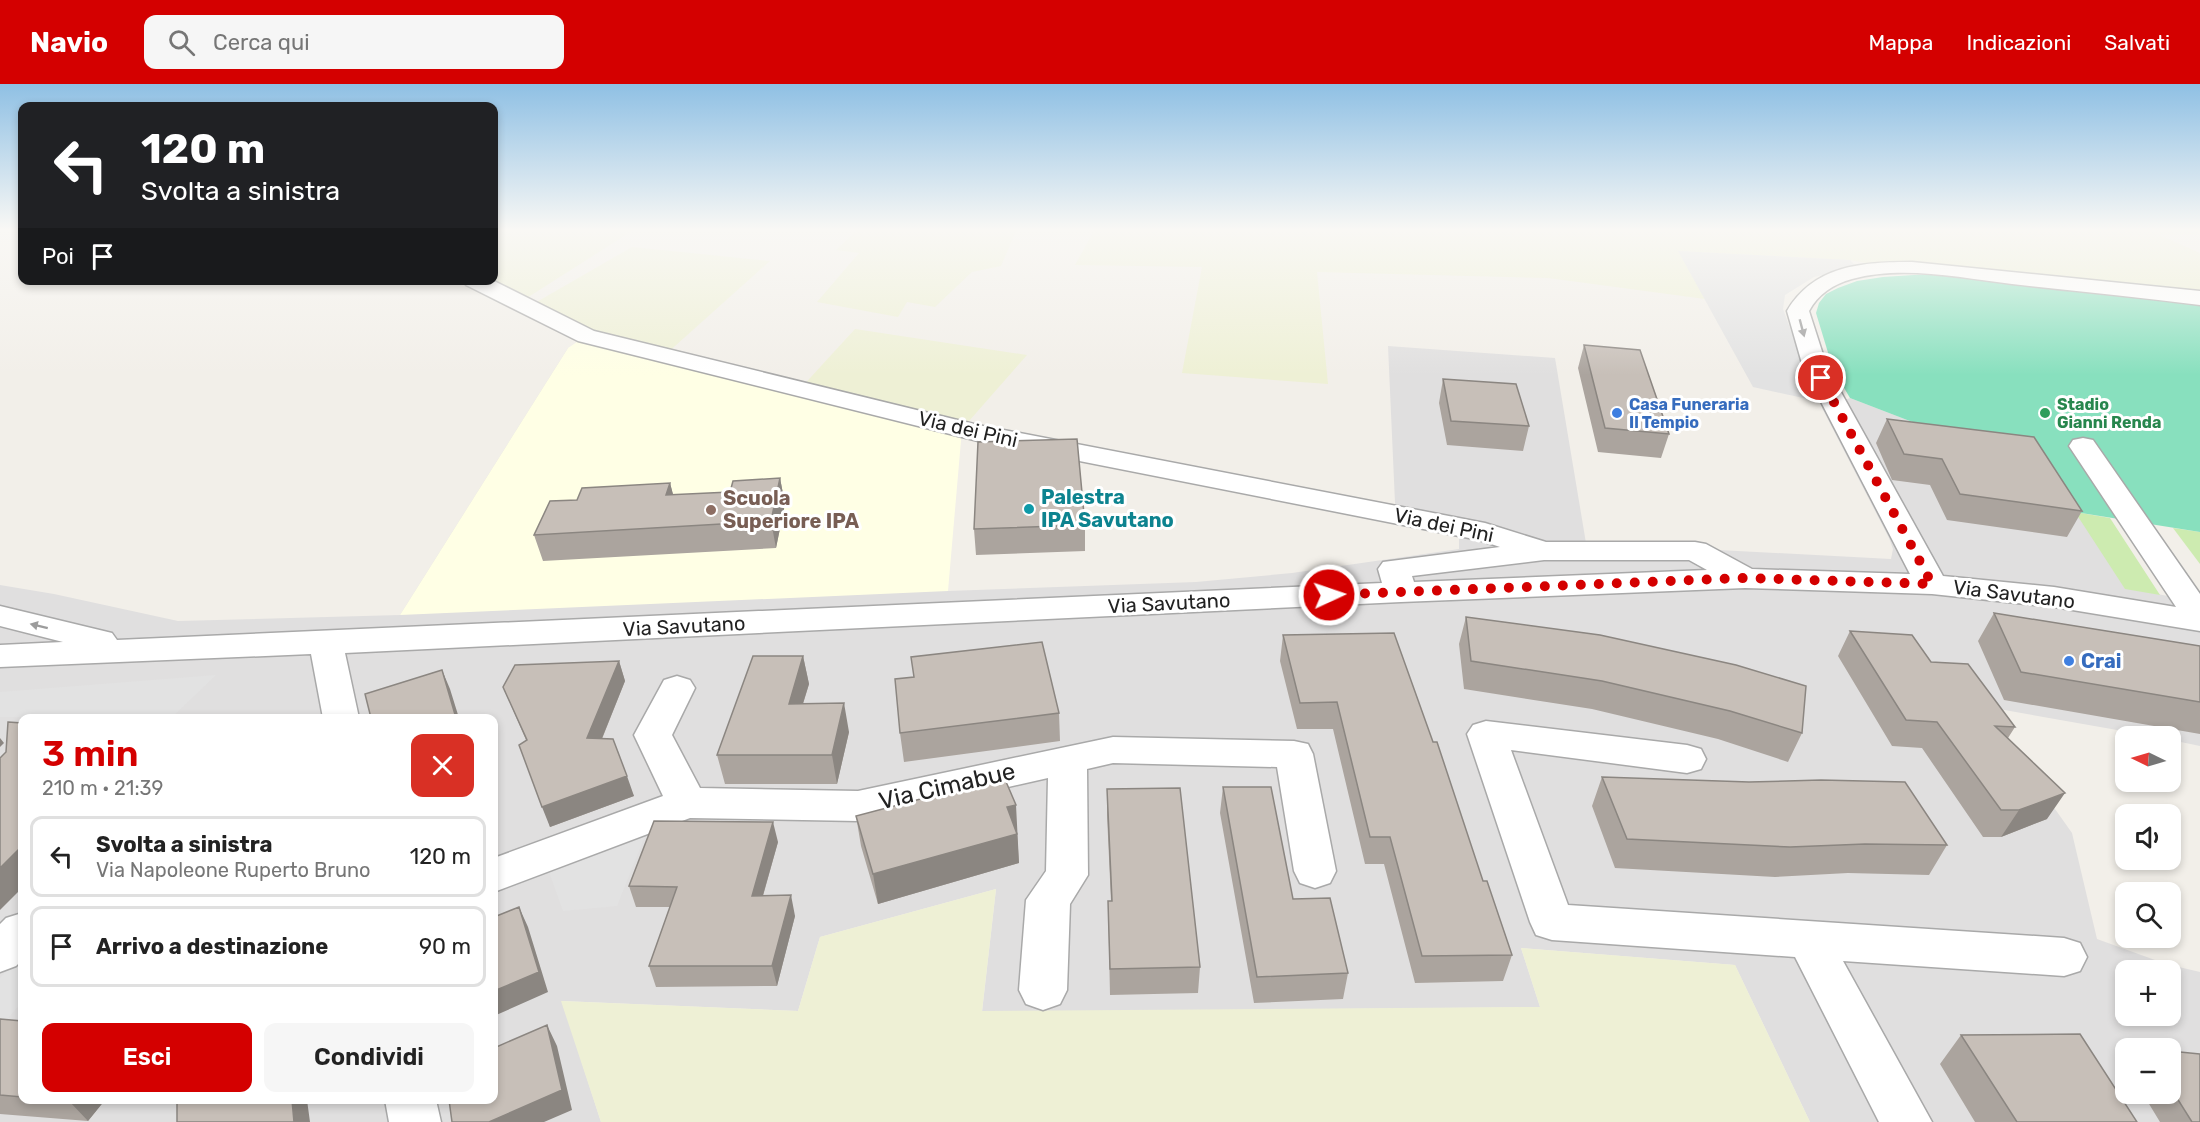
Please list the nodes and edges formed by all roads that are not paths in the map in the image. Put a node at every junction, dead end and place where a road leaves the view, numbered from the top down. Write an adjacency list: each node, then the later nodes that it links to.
1 (1839, 277): 8 (street, one-way to 8)
2 (2013, 277): 4 (street, one-way to 2)
3 (484, 285): 6 (street, Via dei Pini)
4 (2200, 298)
5 (2083, 446): 11 (street)
6 (1544, 551): 7 (street); 9 (street)
7 (1745, 578): 8 (street, Via Savutano); 9 (street, Via Savutano)
8 (1932, 584): 11 (street, Via Savutano)
9 (1401, 592): 12 (street, Via Savutano)
10 (0, 616): 13 (street, one-way to 10)
11 (2200, 620)
12 (326, 643): 13 (street, Via Savutano); 16 (street)
13 (137, 651): 14 (street, Via Savutano)
14 (0, 656)
15 (677, 688): 19 (street)
16 (340, 714)
17 (1068, 759): 19 (street, Via Cimabue); 20 (street, Via Cimabue); 24 (street)
18 (1687, 759): 22 (street)
19 (687, 803): 21 (street, Via Cimabue)
20 (1315, 871)
21 (498, 874)
22 (1809, 941): 23 (street); 27 (street)
23 (2064, 957)
24 (1043, 990)
25 (412, 1104): 26 (street)
26 (415, 1122)
27 (1906, 1122)

